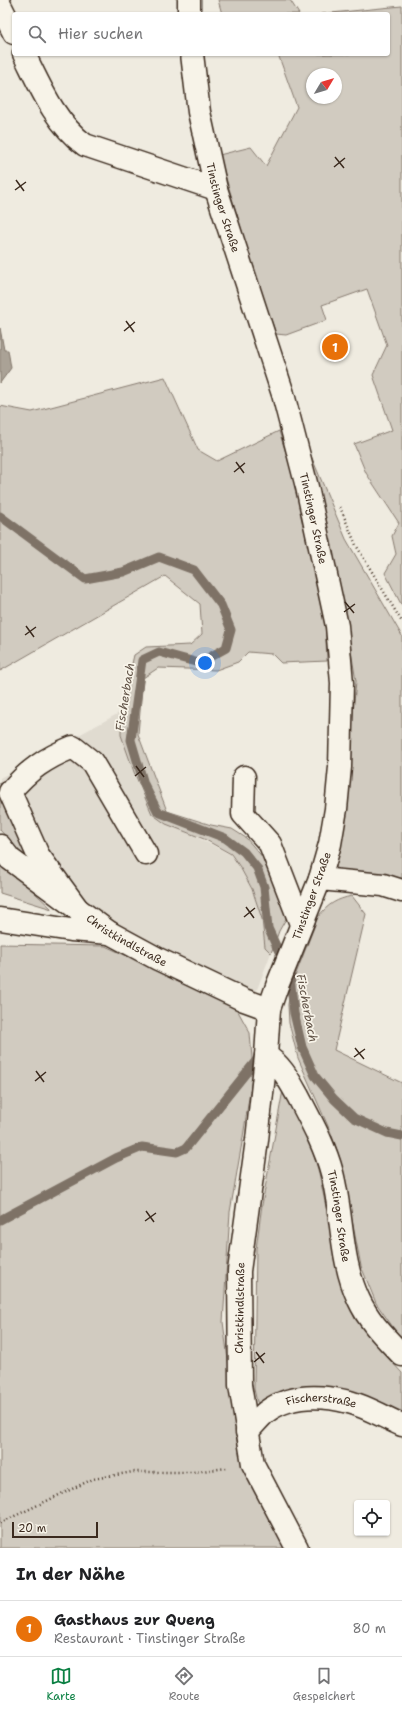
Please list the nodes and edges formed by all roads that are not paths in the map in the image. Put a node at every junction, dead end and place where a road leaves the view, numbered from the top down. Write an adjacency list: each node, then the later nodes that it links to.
1 (189, 0): 3 (street)
2 (0, 5): 4 (street)
3 (190, 12)
4 (12, 29)
5 (25, 56): 7 (street)
6 (192, 56): 7 (street, Tinstinger Straße)
7 (216, 189): 11 (street, Tinstinger Straße)
8 (244, 777): 15 (street)
9 (0, 846): 13 (street, Christkindlstraße)
10 (146, 854): 13 (street)
11 (320, 879): 12 (street); 15 (street, Tinstinger Straße)
12 (402, 891)
13 (79, 910): 16 (street, Christkindlstraße)
14 (0, 919): 16 (street)
15 (299, 931): 17 (street, Tinstinger Straße)
16 (110, 933): 18 (street, Christkindlstraße)
17 (276, 986): 18 (street, Christkindlstraße)
18 (269, 1009): 19 (street, Christkindlstraße)
19 (266, 1056): 20 (street, Tinstinger Straße); 22 (street, Christkindlstraße)
20 (402, 1355)
21 (402, 1425): 22 (street, Fischerstraße)
22 (247, 1432): 23 (street, Christkindlstraße)
23 (297, 1548)

